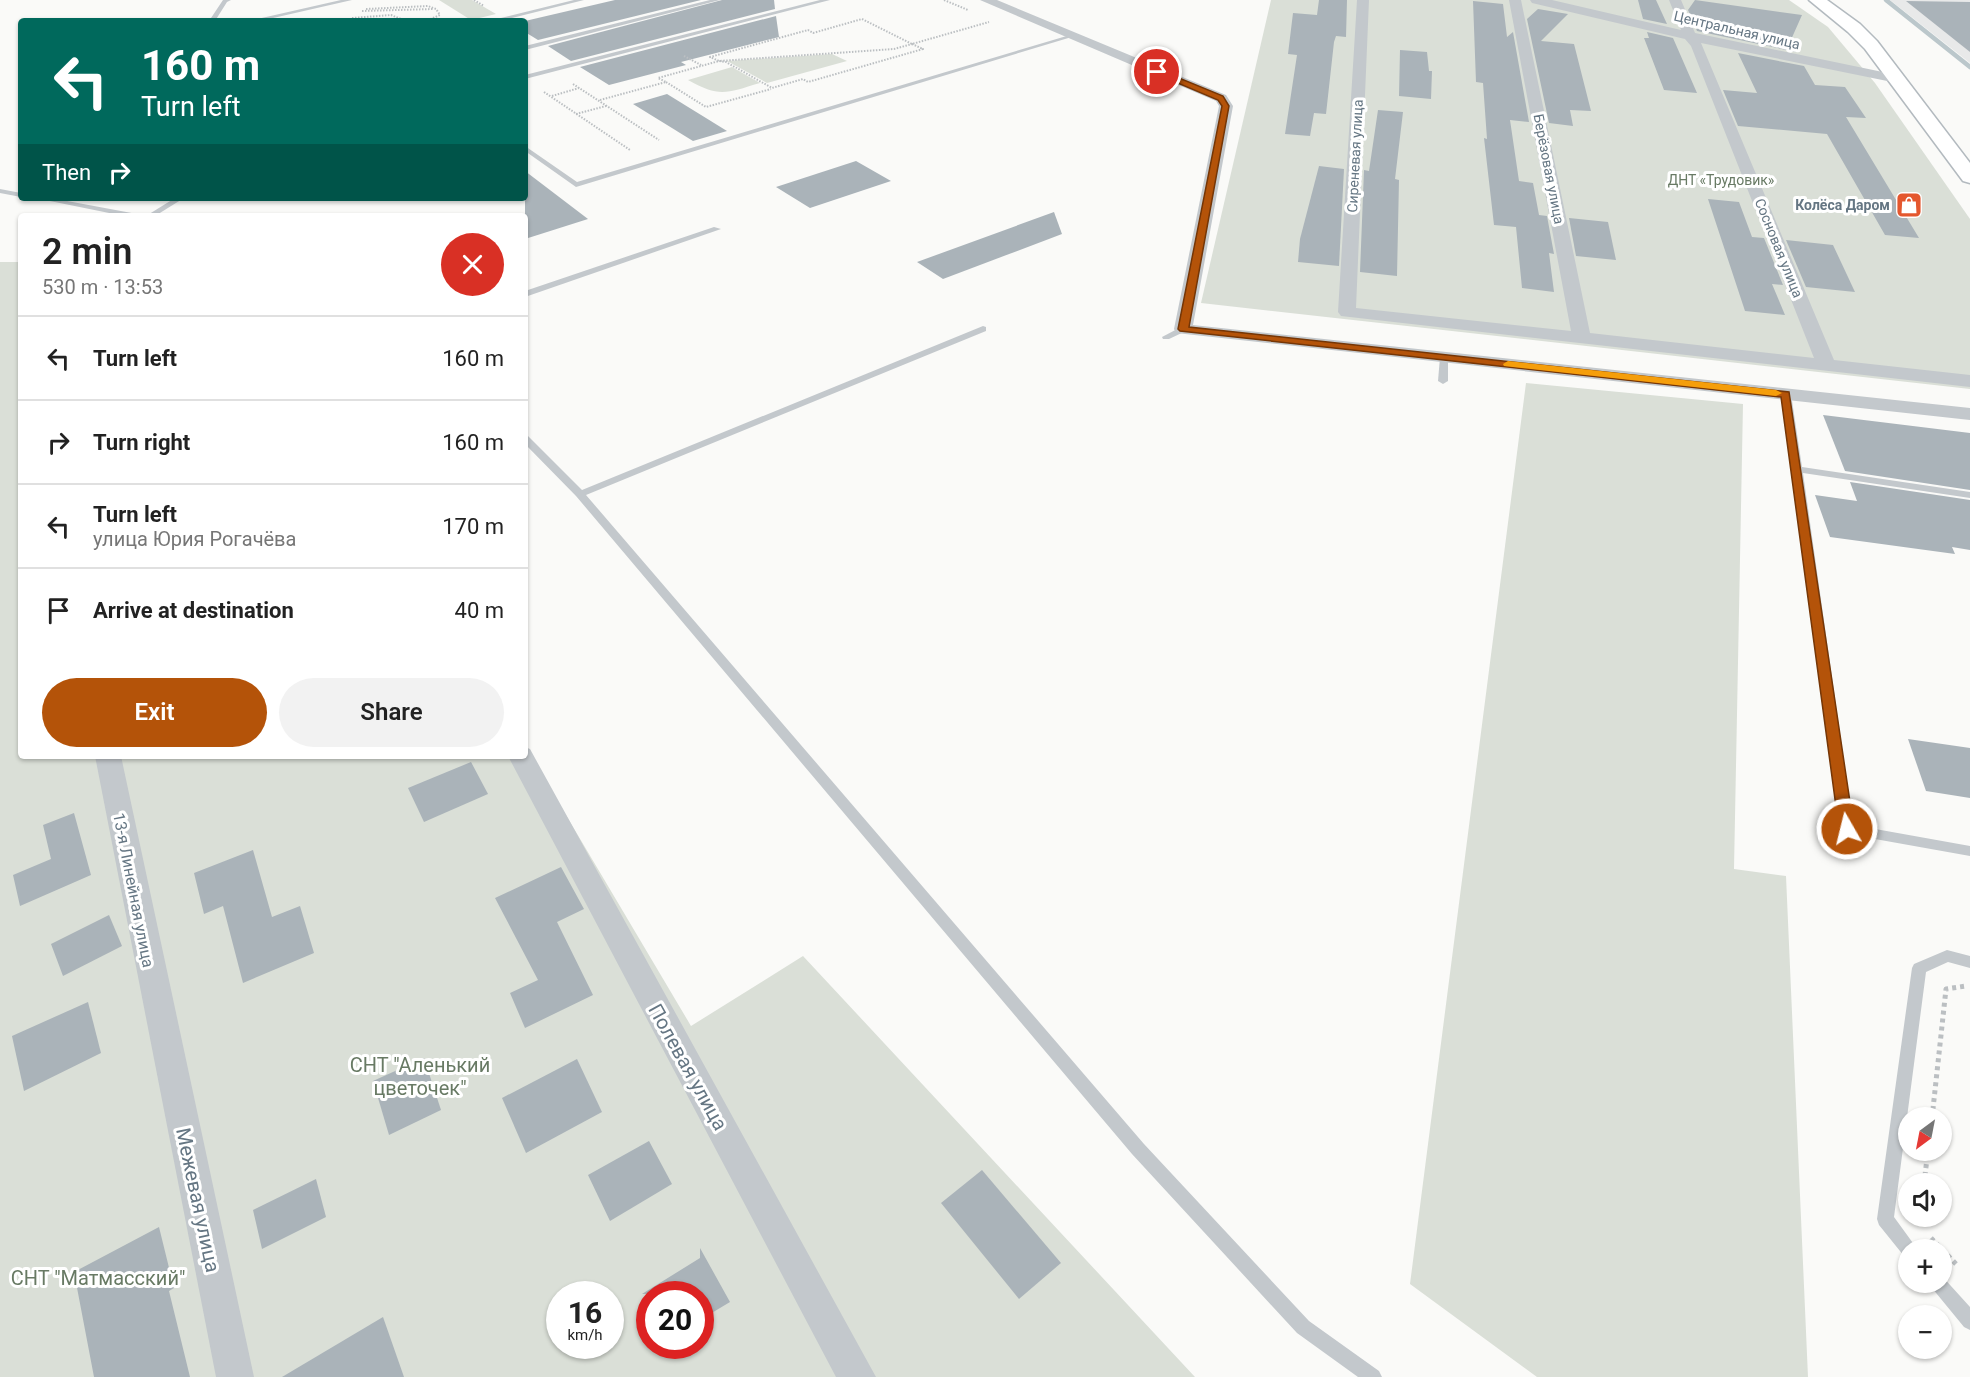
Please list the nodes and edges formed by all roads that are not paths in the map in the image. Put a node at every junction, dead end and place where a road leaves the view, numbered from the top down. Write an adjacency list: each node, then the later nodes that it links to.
1 (228, 0): 12 (lane)
2 (349, 0): 13 (lane)
3 (581, 0): 14 (lane)
4 (717, 0): 17 (lane)
5 (826, 0): 18 (lane)
6 (986, 0): 16 (street)
7 (1363, 0): 33 (street, Сиреневая улица)
8 (1515, 0): 33 (street, Берёзовая улица)
9 (1536, 0): 15 (street, Центральная улица)
10 (1675, 0): 15 (street, Сосновая улица)
11 (1818, 0): 19 (main road)
12 (214, 18)
13 (266, 18)
14 (505, 18)
15 (1689, 35): 19 (street, Центральная улица); 35 (street, Сосновая улица)
16 (1072, 36): 20 (lane); 31 (street)
17 (528, 47)
18 (528, 76)
19 (1897, 79): 21 (main road)
20 (528, 150)
21 (1970, 177)
22 (0, 191): 23 (lane)
23 (18, 194)
24 (55, 201): 26 (lane)
25 (175, 201): 27 (lane)
26 (121, 213)
27 (155, 213)
28 (717, 229): 29 (lane)
29 (528, 293)
30 (983, 329): 42 (lane)
31 (1183, 329): 32 (lane); 34 (street)
32 (1166, 337)
33 (1582, 338): 35 (street)
34 (1444, 357): 36 (lane); 38 (street)
35 (1826, 365): 37 (street)
36 (1443, 381)
37 (1970, 381)
38 (1785, 394): 39 (street); 41 (lane)
39 (1970, 414)
40 (528, 441): 42 (lane)
41 (1797, 469): 43 (lane); 46 (lane)
42 (580, 494): 54 (lane)
43 (1970, 495)
44 (109, 759): 48 (street, 13-я Линейная улица)
45 (523, 759): 53 (street, Полевая улица)
46 (1970, 851)
47 (1970, 962): 49 (lane)
48 (161, 1023): 52 (street, Межевая улица)
49 (1901, 1239)
50 (1947, 1293): 51 (lane)
51 (1970, 1321)
52 (235, 1377)
53 (857, 1377)
54 (1374, 1377)

